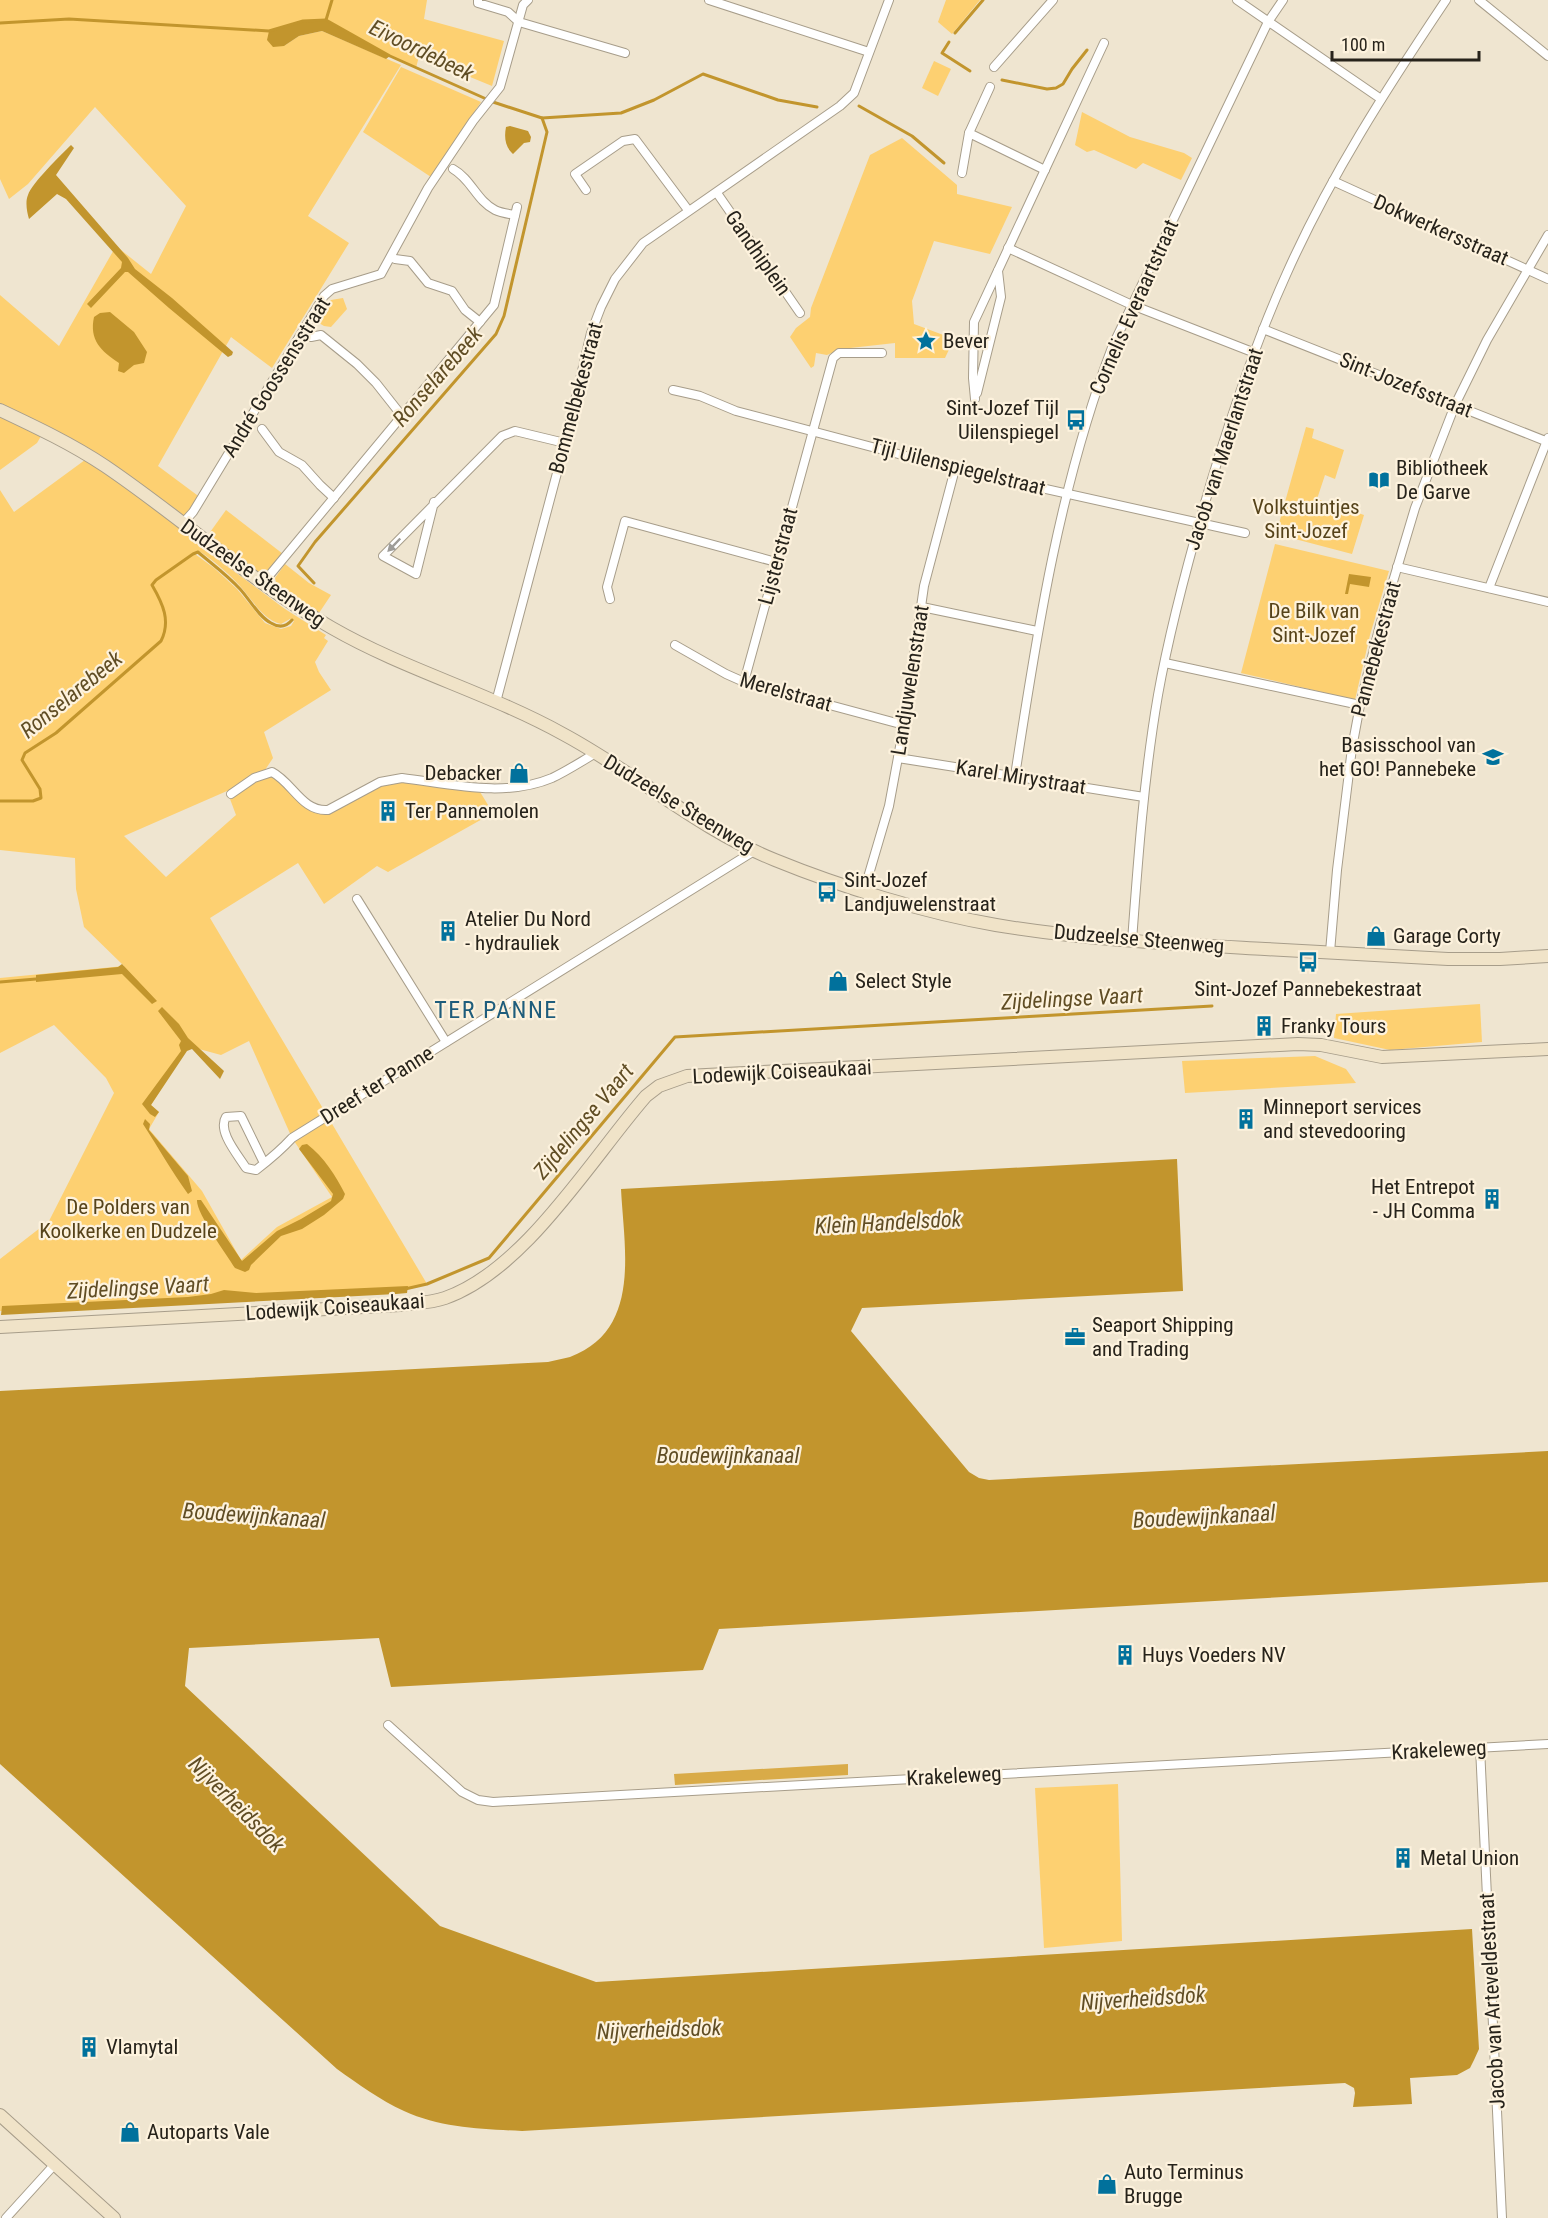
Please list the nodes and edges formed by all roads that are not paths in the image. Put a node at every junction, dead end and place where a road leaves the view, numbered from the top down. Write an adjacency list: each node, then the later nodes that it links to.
1 (478, 0): 10 (street)
2 (528, 0): 10 (street, André Goossensstraat)
3 (709, 0): 13 (street)
4 (890, 0): 13 (street, Bommelbekestraat)
5 (1053, 0): 16 (street)
6 (1237, 0): 11 (street)
7 (1283, 0): 11 (street, Cornelis Everaartstraat)
8 (1446, 0): 18 (street, Jacob van Maerlantstraat)
9 (1479, 0): 15 (street)
10 (519, 22): 14 (street); 52 (street, André Goossensstraat)
11 (1268, 22): 18 (street); 33 (street, Cornelis Everaartstraat)
12 (1104, 43): 21 (street)
13 (869, 52): 25 (street, Bommelbekestraat)
14 (625, 53)
15 (1548, 56)
16 (994, 67)
17 (990, 87): 19 (street)
18 (1381, 99): 23 (street, Jacob van Maerlantstraat)
19 (969, 133): 21 (street); 22 (street)
20 (453, 169): 35 (street)
21 (1045, 170): 28 (street)
22 (962, 173)
23 (1333, 181): 30 (street, Dokwerkersstraat); 36 (street, Jacob van Maerlantstraat)
24 (586, 190): 26 (street)
25 (717, 193): 26 (street, Bommelbekestraat); 34 (street, Gandhiplein)
26 (688, 210): 47 (street, Bommelbekestraat)
27 (1548, 235): 30 (street, Pannebekestraat)
28 (1008, 248): 31 (street); 33 (street)
29 (395, 259): 35 (street)
30 (1526, 269): 32 (street, Dokwerkersstraat); 41 (street, Pannebekestraat)
31 (998, 270): 31 (street)
32 (1548, 279)
33 (1132, 305): 39 (street); 49 (street, Cornelis Everaartstraat)
34 (801, 312)
35 (480, 322): 43 (street)
36 (1263, 328): 39 (street, Jacob van Maerlantstraat); 41 (street, Sint-Jozefsstraat)
37 (311, 338): 43 (street, André Goossensstraat)
38 (882, 353): 45 (street)
39 (1255, 353): 53 (street, Jacob van Maerlantstraat)
40 (673, 390): 45 (street, Tijl Uilenspiegelstraat)
41 (1455, 405): 46 (street, Sint-Jozefsstraat); 56 (street, Pannebekestraat)
42 (0, 410): 52 (main road, Dudzeelse Steenweg)
43 (402, 416): 50 (street)
44 (262, 429): 50 (street, André Goossensstraat)
45 (812, 430): 48 (street, Tijl Uilenspiegelstraat); 55 (street, Lijsterstraat)
46 (1547, 440): 58 (street)
47 (564, 443): 51 (street); 66 (street, Bommelbekestraat)
48 (955, 469): 49 (street, Tijl Uilenspiegelstraat); 61 (street, Landjuwelenstraat)
49 (1068, 494): 53 (street, Tijl Uilenspiegelstraat); 62 (street, Cornelis Everaartstraat)
50 (334, 498): 57 (street)
51 (434, 502): 51 (street, one-way to 51)
52 (183, 523): 57 (main road, Dudzeelse Steenweg)
53 (1199, 523): 54 (street, Tijl Uilenspiegelstraat); 64 (street, Jacob van Maerlantstraat)
54 (1245, 533)
55 (776, 562): 59 (street); 65 (street, Lijsterstraat)
56 (1398, 567): 58 (street); 67 (street, Pannebekestraat)
57 (263, 583): 66 (main road, Dudzeelse Steenweg)
58 (1489, 588): 60 (street)
59 (610, 598)
60 (1548, 602)
61 (922, 607): 62 (street); 68 (street, Landjuwelenstraat)
62 (1037, 631): 71 (street, Cornelis Everaartstraat)
63 (675, 645): 65 (street, Merelstraat)
64 (1165, 663): 67 (street); 73 (street, Jacob van Maerlantstraat)
65 (744, 682): 68 (street, Merelstraat)
66 (496, 702): 69 (main road, Dudzeelse Steenweg)
67 (1360, 705): 78 (street, Pannebekestraat)
68 (904, 725): 70 (street, Landjuwelenstraat)
69 (596, 753): 72 (street); 74 (main road, Dudzeelse Steenweg)
70 (898, 758): 71 (street, Karel Mirystraat); 75 (street, Landjuwelenstraat)
71 (1014, 776): 73 (street, Karel Mirystraat)
72 (231, 794)
73 (1144, 797): 77 (street, Jacob van Maerlantstraat)
74 (754, 851): 75 (main road, Dudzeelse Steenweg); 80 (street, Dreef ter Panne)
75 (864, 891): 77 (main road, Dudzeelse Steenweg)
76 (357, 899): 80 (street, Dreef ter Panne)
77 (1132, 941): 78 (main road, Dudzeelse Steenweg)
78 (1330, 952): 79 (main road, Dudzeelse Steenweg)
79 (1548, 956)
80 (446, 1042): 82 (street, Dreef ter Panne)
81 (1548, 1049): 83 (main road, Lodewijk Coiseaukaai)
82 (264, 1164): 82 (street)
83 (0, 1327)
84 (388, 1725): 86 (street, Krakeleweg)
85 (1548, 1744): 86 (street, Krakeleweg)
86 (1480, 1748): 91 (street, Jacob van Arteveldestraat)
87 (0, 2115): 88 (main road)
88 (55, 2164): 89 (street); 90 (main road)
89 (6, 2218)
90 (114, 2218)
91 (1502, 2218)

